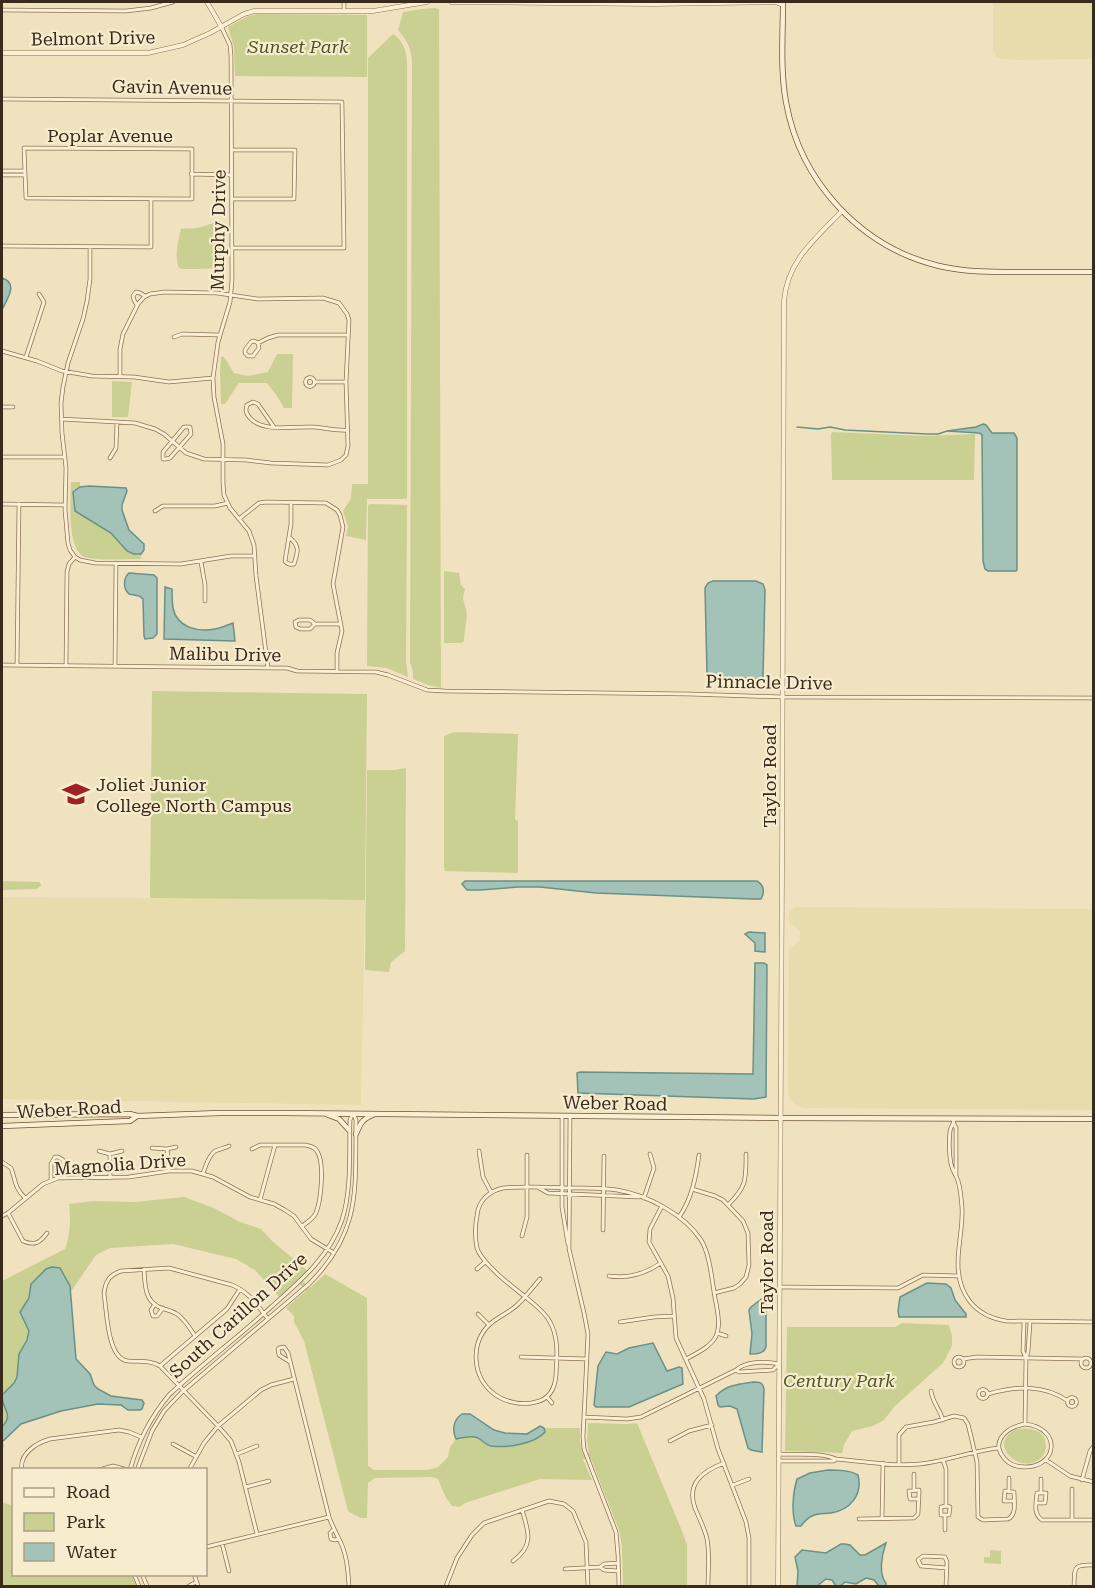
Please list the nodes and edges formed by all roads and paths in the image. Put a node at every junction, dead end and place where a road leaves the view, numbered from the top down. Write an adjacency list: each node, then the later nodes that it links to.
1 (173, 2): 8 (street)
2 (207, 2): 10 (street, Murphy Drive)
3 (344, 2): 9 (street)
4 (427, 2): 9 (street, Belmont Drive)
5 (451, 2): 6 (street)
6 (652, 3): 7 (street)
7 (783, 3): 22 (main road)
8 (2, 10)
9 (344, 11): 10 (street, Belmont Drive)
10 (221, 26): 11 (street, Belmont Drive); 13 (street, Murphy Drive)
11 (2, 53)
12 (2, 99): 13 (street, Gavin Avenue)
13 (232, 101): 14 (street, Murphy Drive); 25 (street, Gavin Avenue)
14 (232, 150): 19 (street, Murphy Drive); 21 (street)
15 (2, 171): 16 (street)
16 (24, 173): 17 (street, Poplar Avenue); 18 (street); 20 (street)
17 (191, 174): 19 (street); 20 (street)
18 (2, 175)
19 (232, 175): 21 (street, Murphy Drive)
20 (151, 198): 24 (street)
21 (233, 199): 25 (street, Murphy Drive)
22 (842, 211): 26 (main road); 76 (street, Taylor Road)
23 (2, 246): 24 (street)
24 (90, 247): 37 (street)
25 (233, 248): 28 (street, Murphy Drive)
26 (1094, 272)
27 (39, 294): 36 (street)
28 (231, 295): 29 (street); 31 (street, Murphy Drive); 32 (street)
29 (146, 296): 30 (street); 30 (street)
30 (137, 305): 38 (street)
31 (219, 335): 33 (street); 39 (street, Murphy Drive)
32 (348, 335): 34 (street); 41 (street)
33 (174, 337)
34 (258, 343): 34 (street)
35 (2, 351): 36 (street)
36 (26, 357): 37 (street)
37 (66, 372): 38 (street); 44 (street)
38 (120, 376): 39 (street)
39 (213, 378): 53 (street, Murphy Drive)
40 (315, 382): 41 (street)
41 (346, 382): 47 (street)
42 (2, 407): 43 (street)
43 (13, 407)
44 (61, 419): 45 (street); 51 (street)
45 (117, 422): 48 (street); 52 (street)
46 (274, 427): 46 (street); 47 (street)
47 (348, 430): 53 (street)
48 (172, 441): 49 (street); 49 (street); 49 (street)
49 (179, 448): 53 (street)
50 (2, 457): 51 (street)
51 (65, 457): 58 (street)
52 (110, 458)
53 (223, 460): 55 (street, Murphy Drive)
54 (291, 502): 60 (street); 61 (street); 68 (street)
55 (228, 503): 59 (street); 60 (street, Murphy Drive)
56 (2, 504): 57 (street)
57 (19, 504): 58 (street); 70 (street)
58 (65, 505): 63 (street)
59 (155, 511)
60 (239, 519): 62 (street, Murphy Drive)
61 (290, 538): 61 (street)
62 (255, 556): 64 (street); 73 (street, Murphy Drive)
63 (75, 557): 65 (street); 71 (street)
64 (201, 562): 65 (street); 66 (street)
65 (116, 563): 72 (street)
66 (204, 601)
67 (315, 624): 67 (street); 68 (street)
68 (341, 624): 74 (street)
69 (2, 665): 70 (street, Malibu Drive)
70 (17, 665): 71 (street, Malibu Drive)
71 (66, 665): 72 (street, Malibu Drive)
72 (115, 666): 73 (street, Malibu Drive)
73 (268, 668): 74 (street, Malibu Drive)
74 (337, 671): 75 (street, Malibu Drive)
75 (445, 691): 76 (street, Pinnacle Drive)
76 (783, 697): 77 (street, Pinnacle Drive); 85 (street, Taylor Road)
77 (1094, 698)
78 (323, 1113): 79 (main road, Weber Road); 82 (main road, Weber Road); 89 (main road)
79 (353, 1113): 80 (main road, Weber Road); 89 (street, South Carillon Drive); 90 (street, South Carillon Drive)
80 (376, 1113): 83 (main road, Weber Road); 90 (main road)
81 (2, 1115): 82 (main road, Weber Road)
82 (137, 1116): 88 (main road, Weber Road)
83 (562, 1116): 84 (main road, Weber Road); 114 (street)
84 (570, 1117): 85 (main road, Weber Road); 115 (street)
85 (780, 1118): 87 (main road, Weber Road); 144 (street, Taylor Road)
86 (1094, 1119): 87 (main road, Weber Road)
87 (954, 1121): 142 (street)
88 (2, 1125)
89 (349, 1130): 134 (street, South Carillon Drive)
90 (356, 1134): 136 (street, South Carillon Drive)
91 (275, 1145): 96 (street); 124 (street); 130 (street)
92 (229, 1146): 108 (street)
93 (176, 1147): 95 (street)
94 (152, 1148): 95 (street)
95 (167, 1149): 107 (street)
96 (252, 1149)
97 (99, 1151): 100 (street)
98 (122, 1151): 100 (street)
99 (478, 1151): 118 (street)
100 (110, 1154): 110 (street)
101 (650, 1154): 122 (street)
102 (746, 1154): 126 (street)
103 (527, 1155): 113 (street)
104 (699, 1155): 117 (street)
105 (604, 1156): 116 (street)
106 (2, 1162): 123 (street)
107 (169, 1171): 108 (street, Magnolia Drive); 110 (street, Magnolia Drive)
108 (203, 1173): 124 (street, Magnolia Drive)
109 (64, 1178): 110 (street, Magnolia Drive); 111 (street, Magnolia Drive); 111 (street)
110 (110, 1178)
111 (51, 1180): 123 (street, Magnolia Drive)
112 (538, 1187): 113 (street); 114 (street); 119 (street)
113 (527, 1188): 118 (street); 133 (street)
114 (561, 1188): 115 (street); 119 (street)
115 (569, 1188): 116 (street); 120 (street)
116 (604, 1189): 121 (street); 122 (street)
117 (692, 1189): 126 (street); 129 (street)
118 (491, 1192): 137 (street)
119 (561, 1194): 120 (street); 135 (street)
120 (569, 1194): 121 (street); 135 (street)
121 (604, 1194): 122 (street); 131 (street)
122 (643, 1197): 125 (street)
123 (25, 1198): 127 (street, Magnolia Drive)
124 (260, 1200): 130 (street, Magnolia Drive)
125 (662, 1206): 129 (street); 138 (street)
126 (728, 1206): 146 (street)
127 (8, 1213): 128 (street, Magnolia Drive); 132 (street)
128 (2, 1216)
129 (679, 1217): 146 (street)
130 (303, 1226): 134 (street, Magnolia Drive)
131 (603, 1230)
132 (47, 1233)
133 (522, 1236)
134 (327, 1249): 136 (street, Magnolia Drive); 150 (street, South Carillon Drive)
135 (569, 1249): 165 (street)
136 (334, 1253): 153 (street, South Carillon Drive)
137 (485, 1262): 140 (street); 147 (street)
138 (662, 1263): 141 (street); 152 (street)
139 (144, 1269): 145 (street); 148 (street); 171 (street)
140 (477, 1269)
141 (609, 1276)
142 (959, 1276): 144 (street); 155 (street)
143 (540, 1279): 147 (street)
144 (780, 1287): 170 (street, Taylor Road)
145 (240, 1288): 150 (street); 160 (street)
146 (714, 1293): 159 (street)
147 (525, 1297): 158 (street); 163 (street)
148 (155, 1305): 149 (street); 149 (street)
149 (163, 1308): 160 (street)
150 (264, 1314): 153 (street); 174 (street, South Carillon Drive)
151 (478, 1314): 158 (street)
152 (674, 1317): 154 (street); 166 (street)
153 (268, 1319): 177 (street, South Carillon Drive)
154 (620, 1322)
155 (1024, 1322): 156 (street); 164 (street)
156 (1030, 1322): 157 (street); 164 (street)
157 (1094, 1322)
158 (489, 1325): 180 (street)
159 (717, 1333): 161 (street); 166 (street)
160 (195, 1336): 171 (street)
161 (726, 1336)
162 (520, 1357): 163 (street)
163 (556, 1358): 165 (street); 180 (street)
164 (1026, 1358): 167 (street); 168 (street); 176 (street)
165 (587, 1359): 183 (street)
166 (686, 1359): 175 (street)
167 (963, 1359)
168 (1083, 1359)
169 (290, 1362): 169 (street); 173 (street)
170 (779, 1364): 172 (street); 172 (street); 196 (street, Taylor Road)
171 (160, 1366): 174 (street)
172 (736, 1370): 175 (street)
173 (294, 1379): 187 (street); 228 (street)
174 (178, 1386): 177 (street); 188 (street, South Carillon Drive)
175 (699, 1387): 183 (street); 186 (street)
176 (1026, 1388): 179 (street); 181 (street); 185 (street)
177 (183, 1391): 187 (street); 209 (street, South Carillon Drive)
178 (931, 1391): 184 (street)
179 (988, 1394)
180 (547, 1397): 182 (street)
181 (1068, 1401)
182 (552, 1403)
183 (584, 1417): 240 (street)
184 (943, 1420): 194 (street); 204 (street)
185 (1025, 1424): 193 (street); 200 (street)
186 (712, 1425): 189 (street); 202 (street)
187 (218, 1426): 195 (street); 197 (street)
188 (141, 1437): 205 (street); 208 (street, South Carillon Drive)
189 (670, 1441)
190 (173, 1444): 197 (street)
191 (257, 1446): 195 (street)
192 (1094, 1446): 215 (street)
193 (998, 1448): 194 (street); 200 (street)
194 (975, 1451): 199 (street); 225 (street)
195 (237, 1454): 219 (street)
196 (779, 1454): 198 (street); 201 (street, Taylor Road)
197 (195, 1456): 210 (street)
198 (836, 1459): 201 (street); 203 (street)
199 (943, 1460): 204 (street); 234 (street)
200 (1046, 1460): 215 (street)
201 (779, 1461): 256 (street, Taylor Road)
202 (724, 1463): 218 (street); 254 (street)
203 (883, 1463): 204 (street); 230 (street)
204 (899, 1464)
205 (22, 1468)
206 (106, 1468): 207 (street)
207 (121, 1468)
208 (130, 1468)
209 (138, 1468)
210 (190, 1468)
211 (914, 1474): 221 (street)
212 (1009, 1478): 222 (street)
213 (749, 1479): 218 (street)
214 (1041, 1479): 223 (street)
215 (1082, 1480): 217 (street)
216 (269, 1481): 219 (street)
217 (1094, 1482)
218 (733, 1485): 255 (street)
219 (246, 1487): 235 (street)
220 (1072, 1489): 231 (street)
221 (914, 1490): 224 (street); 224 (street)
222 (1009, 1492): 225 (street); 225 (street)
223 (1041, 1493): 226 (street); 226 (street)
224 (919, 1499): 230 (street)
225 (1014, 1502)
226 (1036, 1503): 231 (street)
227 (522, 1510): 239 (street); 242 (street); 251 (street)
228 (329, 1517): 233 (street); 235 (street)
229 (859, 1519): 230 (street)
230 (882, 1519)
231 (1072, 1520): 232 (street)
232 (1094, 1521)
233 (333, 1530): 236 (street); 236 (street)
234 (945, 1530)
235 (257, 1534): 237 (street)
236 (339, 1539): 250 (street)
237 (222, 1543): 238 (street); 246 (street)
238 (207, 1547)
239 (513, 1562)
240 (618, 1563): 243 (street); 247 (street)
241 (1094, 1564): 258 (street)
242 (588, 1568): 243 (street); 245 (street); 252 (street)
243 (600, 1568): 247 (street)
244 (946, 1568): 244 (street); 257 (street)
245 (565, 1569)
246 (229, 1571)
247 (618, 1571): 253 (street)
248 (197, 1584): 249 (street)
249 (189, 1587)
250 (349, 1587)
251 (446, 1587)
252 (588, 1587)
253 (619, 1587)
254 (708, 1587)
255 (749, 1587)
256 (778, 1587)
257 (946, 1587)
258 (1074, 1587)

